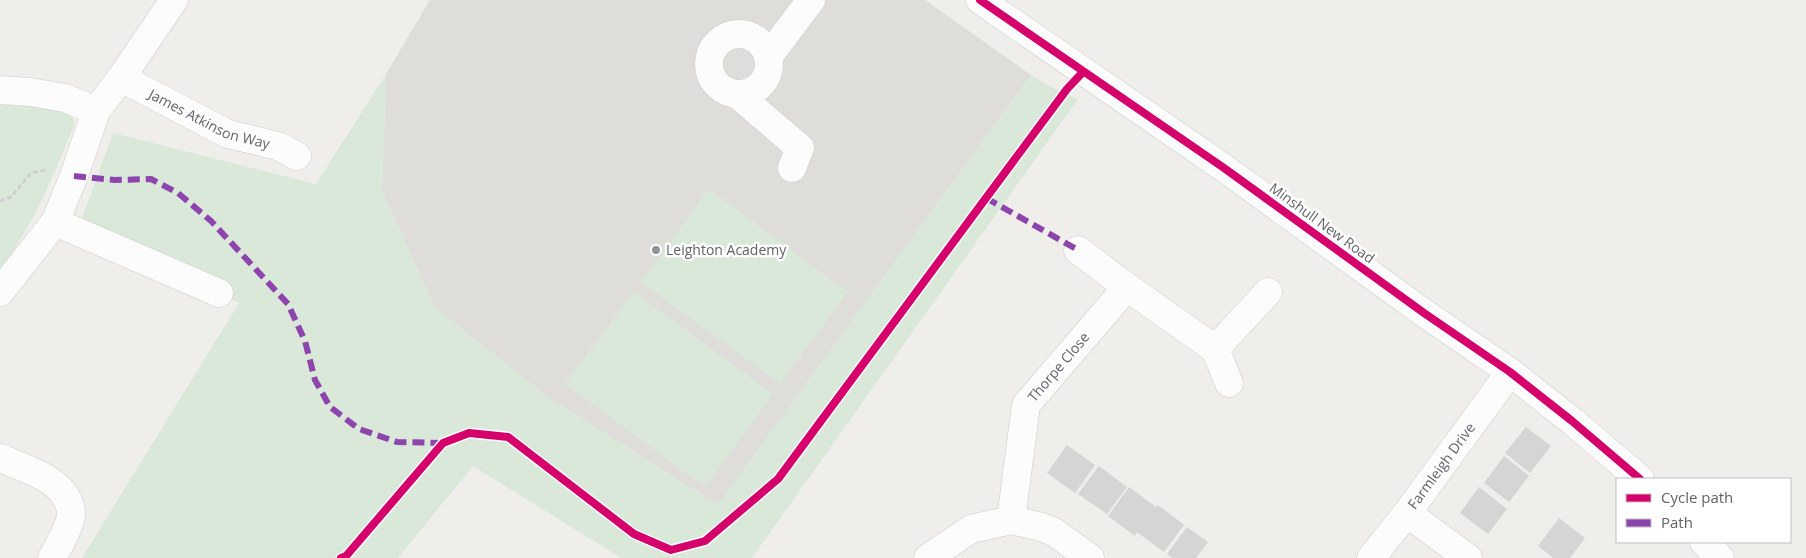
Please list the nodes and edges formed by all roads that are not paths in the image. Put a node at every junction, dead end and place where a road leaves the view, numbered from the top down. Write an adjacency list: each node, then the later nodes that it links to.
1 (174, 0): 5 (street)
2 (811, 0): 4 (street)
3 (980, 0): 18 (street, Minshull New Road)
4 (768, 57): 7 (street); 7 (street)
5 (121, 78): 8 (street); 9 (street, James Atkinson Way)
6 (0, 90): 8 (street)
7 (737, 94): 10 (street)
8 (96, 111): 11 (street)
9 (297, 156)
10 (792, 168)
11 (55, 222): 14 (street); 16 (street)
12 (1078, 250): 13 (street)
13 (1127, 287): 17 (street); 23 (street, Thorpe Close)
14 (0, 292)
15 (1268, 292): 17 (street)
16 (219, 293)
17 (1215, 349): 19 (street)
18 (1510, 372): 21 (street, Minshull New Road); 22 (street, Farmleigh Drive)
19 (1229, 383)
20 (0, 458): 25 (street)
21 (1639, 478)
22 (1407, 513): 28 (street, Farmleigh Drive); 29 (street)
23 (1011, 520): 26 (street); 27 (street)
24 (1705, 543): 30 (street)
25 (52, 558)
26 (928, 558)
27 (1090, 558)
28 (1371, 558)
29 (1468, 558)
30 (1720, 558)

